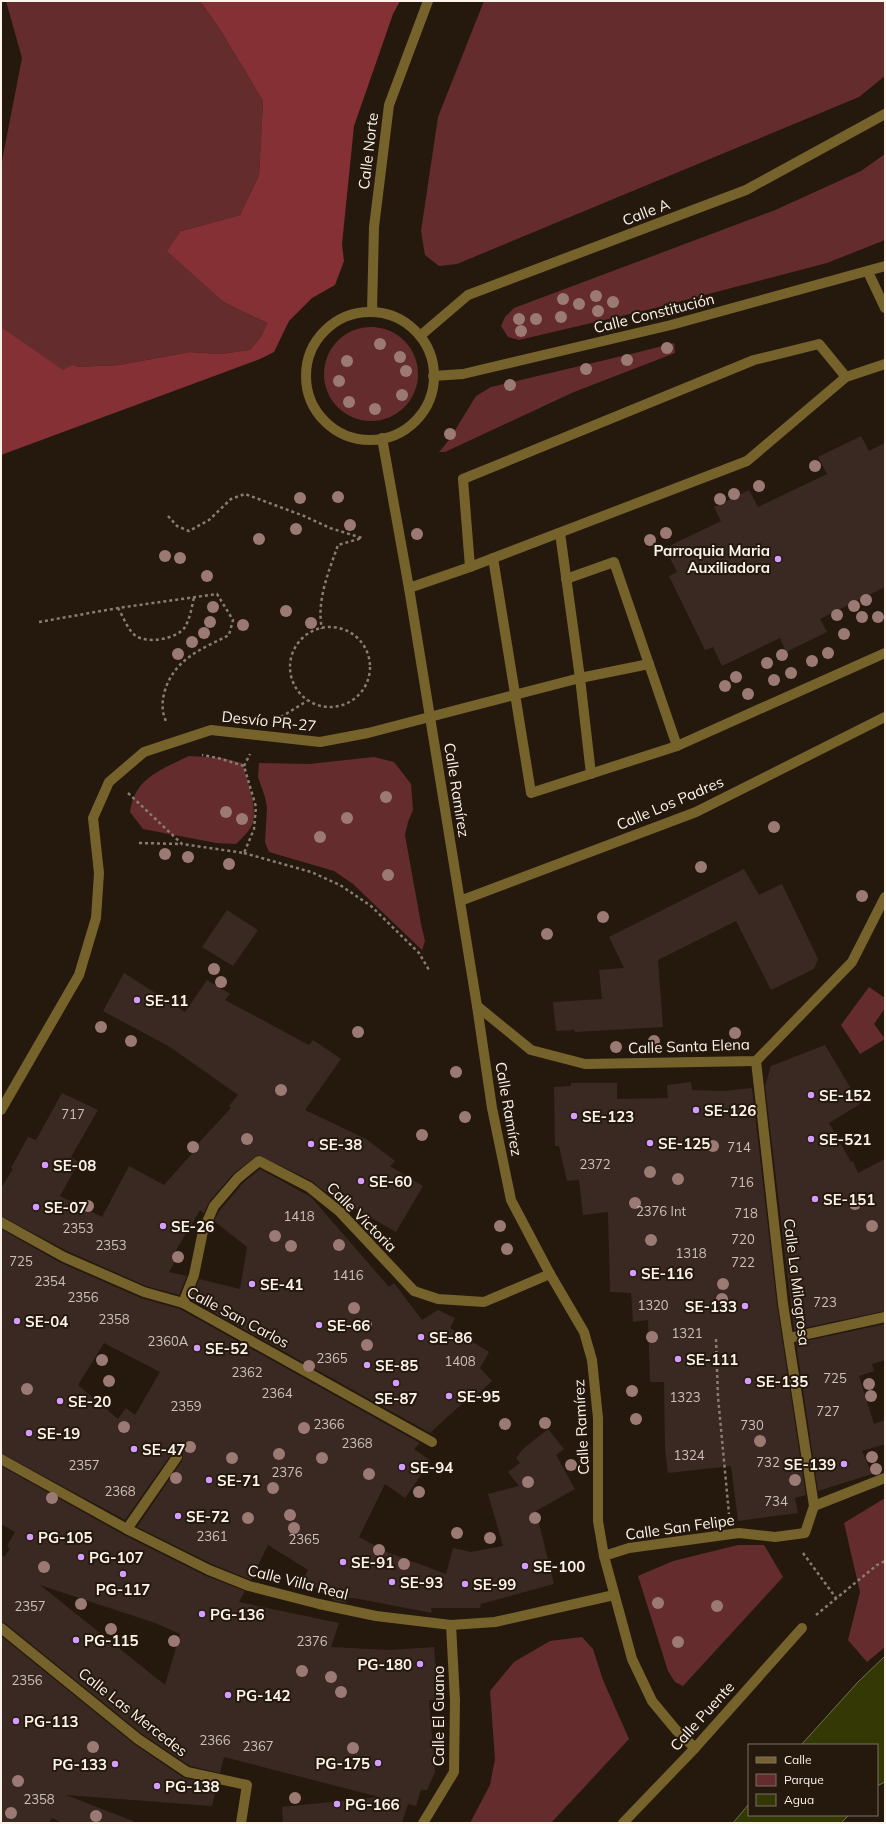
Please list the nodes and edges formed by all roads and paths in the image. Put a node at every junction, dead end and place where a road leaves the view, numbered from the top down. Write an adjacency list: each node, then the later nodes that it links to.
1 (428, 1): 6 (street, Calle Norte)
2 (885, 114): 7 (street, Calle A)
3 (883, 268): 4 (street, Calle Constitución)
4 (868, 272): 5 (street); 9 (street, Calle Constitución)
5 (885, 308)
6 (372, 312): 7 (street); 11 (street)
7 (420, 336): 9 (street)
8 (885, 364): 10 (street)
9 (433, 376): 11 (street)
10 (846, 377): 13 (street); 15 (street)
11 (382, 438): 17 (street, Calle Ramírez)
12 (168, 516): 22 (path)
13 (560, 533): 14 (street); 16 (street)
14 (493, 558): 15 (street); 26 (street)
15 (470, 567): 17 (street)
16 (566, 579): 24 (street); 25 (street)
17 (409, 588): 27 (street, Calle Ramírez)
18 (217, 594): 19 (path)
19 (194, 597): 20 (path); 20 (path)
20 (118, 608): 21 (path)
21 (40, 622)
22 (322, 628): 22 (path)
23 (885, 654): 29 (street)
24 (650, 664): 25 (street, Desvío PR-27); 29 (street)
25 (580, 678): 26 (street, Desvío PR-27); 30 (street)
26 (514, 695): 27 (street, Desvío PR-27); 30 (street)
27 (430, 716): 35 (street, Calle Ramírez); 39 (street, Desvío PR-27)
28 (885, 717): 35 (street, Calle Los Padres)
29 (677, 746): 30 (street)
30 (591, 774)
31 (139, 843): 32 (path)
32 (182, 844)
33 (244, 853): 36 (path)
34 (885, 897): 38 (street, Calle Santa Elena)
35 (460, 901): 37 (street, Calle Ramírez)
36 (429, 970)
37 (477, 1006): 38 (street, Calle Santa Elena); 41 (street, Calle Ramírez)
38 (756, 1061): 44 (street, Calle La Milagrosa)
39 (1, 1110)
40 (1, 1222): 42 (street, Calle San Carlos)
41 (550, 1274): 42 (street, Calle Victoria); 54 (street, Calle Ramírez)
42 (183, 1302): 46 (street, Calle San Carlos)
43 (885, 1317): 44 (street)
44 (789, 1338): 50 (street, Calle La Milagrosa)
45 (716, 1339): 52 (path)
46 (432, 1442)
47 (177, 1457): 51 (street)
48 (1, 1459): 51 (street, Calle Villa Real)
49 (885, 1478): 50 (street)
50 (814, 1506): 53 (street, Calle San Felipe)
51 (127, 1530): 58 (street, Calle Villa Real)
52 (731, 1534): 53 (street, Calle San Felipe); 54 (street, Calle San Felipe)
53 (789, 1535): 57 (path)
54 (604, 1556): 56 (street, Calle Ramírez)
55 (885, 1561): 57 (path)
56 (614, 1594): 58 (street, Calle Villa Real); 61 (street, Calle Ramírez)
57 (836, 1598): 60 (path)
58 (451, 1625): 63 (street, Calle El Guano)
59 (1, 1628): 62 (street, Calle Las Mercedes)
60 (802, 1628): 61 (street, Calle Puente)
61 (695, 1748): 64 (street, Calle Puente)
62 (241, 1823)
63 (423, 1823)
64 (623, 1823)

